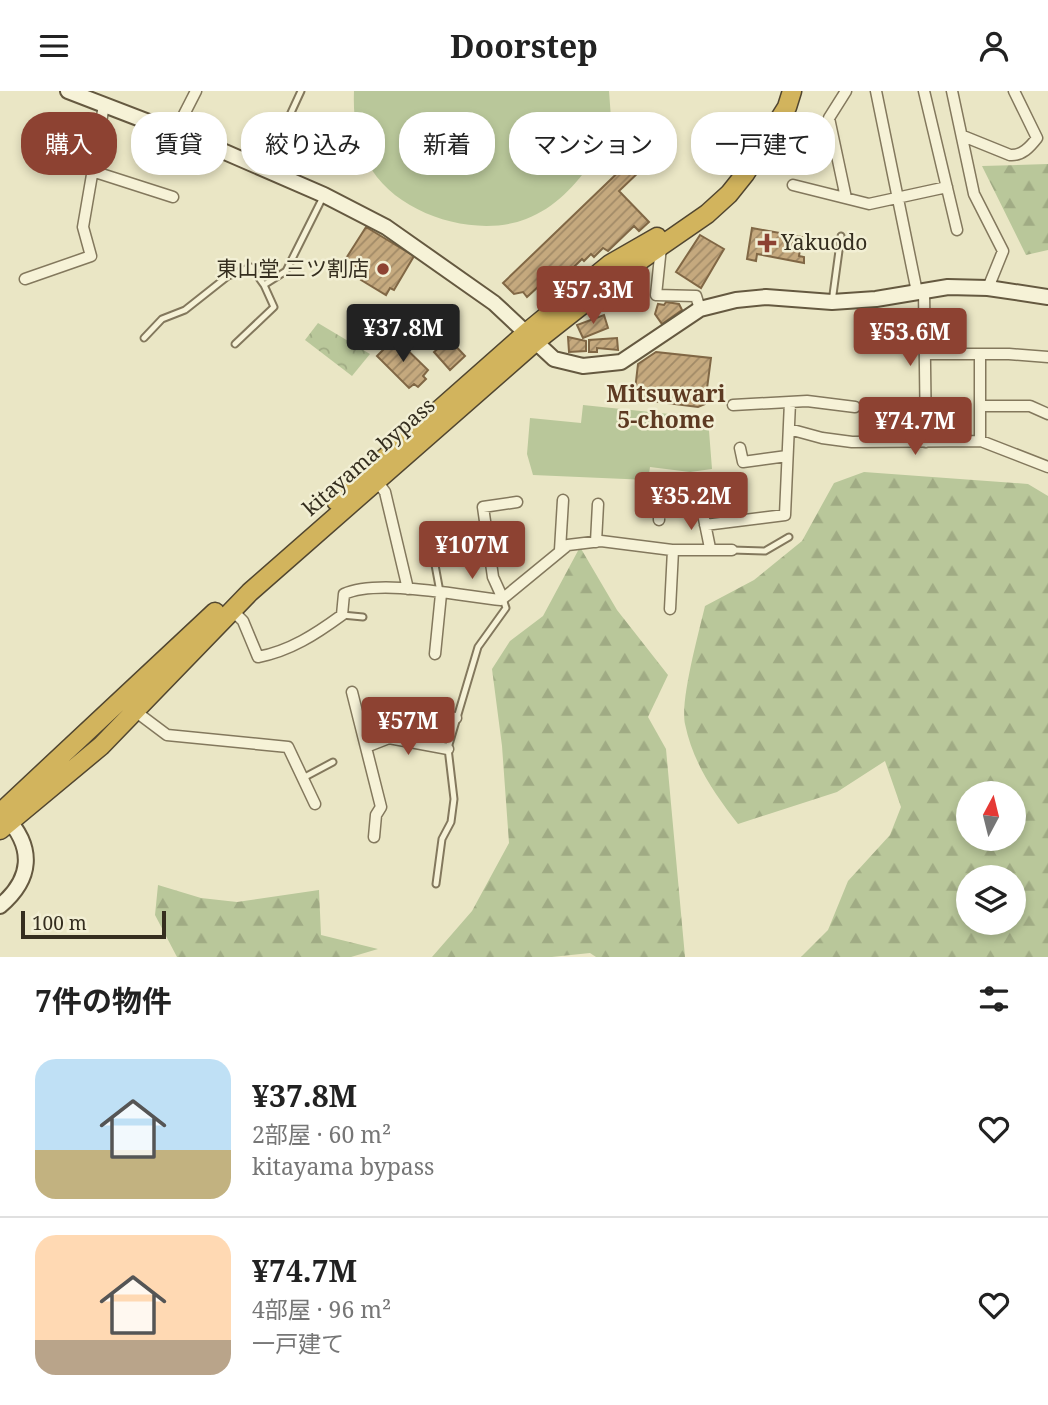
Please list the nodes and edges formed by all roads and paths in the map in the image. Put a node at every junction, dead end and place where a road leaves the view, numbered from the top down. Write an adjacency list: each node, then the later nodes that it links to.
1 (68, 91): 11 (street)
2 (196, 91): 14 (street)
3 (301, 91): 15 (lane)
4 (781, 91): 37 (highway, kitayama bypass)
5 (792, 91): 29 (highway, kitayama bypass)
6 (846, 91): 25 (street)
7 (876, 91): 26 (street)
8 (924, 91): 22 (street)
9 (952, 91): 17 (street)
10 (1014, 91): 17 (street)
11 (86, 94): 12 (street)
12 (104, 105): 13 (street); 16 (street)
13 (103, 112)
14 (185, 112)
15 (291, 112)
16 (131, 115)
17 (963, 136): 32 (street)
18 (91, 175): 30 (street)
19 (104, 175): 24 (street)
20 (276, 175): 23 (street)
21 (793, 185): 25 (street)
22 (947, 187): 26 (street); 27 (street)
23 (324, 195): 31 (lane); 37 (street)
24 (173, 197)
25 (846, 198): 26 (street)
26 (899, 198): 33 (street)
27 (957, 230)
28 (841, 236): 35 (lane)
29 (661, 246): 36 (street); 37 (highway, kitayama bypass)
30 (25, 279)
31 (264, 285): 38 (lane); 39 (lane)
32 (988, 288): 33 (street); 34 (street)
33 (921, 292): 35 (street); 40 (street)
34 (1048, 297)
35 (832, 302): 36 (street)
36 (700, 309): 37 (street)
37 (531, 337): 54 (highway, kitayama bypass); 84 (highway, kitayama bypass)
38 (144, 338)
39 (235, 344)
40 (926, 353): 41 (street); 50 (street)
41 (980, 353): 42 (street); 45 (street)
42 (1048, 357)
43 (790, 402): 44 (street); 46 (street); 48 (street)
44 (733, 405)
45 (980, 406): 47 (street); 49 (street)
46 (855, 407)
47 (1048, 414)
48 (789, 429): 50 (street); 52 (street)
49 (980, 441): 50 (street); 53 (street)
50 (926, 442)
51 (740, 448): 52 (street)
52 (787, 456): 59 (street)
53 (1048, 467)
54 (377, 481): 67 (street); 71 (highway, kitayama bypass)
55 (563, 500): 65 (street)
56 (517, 502): 69 (street)
57 (598, 504): 62 (street)
58 (659, 520): 59 (street)
59 (705, 525): 63 (street)
60 (435, 526): 68 (lane)
61 (789, 537): 66 (lane)
62 (597, 542): 64 (street); 65 (street)
63 (710, 548): 64 (street); 66 (street)
64 (673, 549): 70 (street)
65 (560, 550): 69 (street)
66 (732, 550)
67 (408, 589): 68 (street); 72 (street)
68 (441, 593): 69 (street); 74 (street)
69 (503, 599): 78 (lane)
70 (670, 609)
71 (232, 610): 72 (street); 76 (highway, kitayama bypass)
72 (342, 615): 73 (lane)
73 (363, 617)
74 (435, 654)
75 (352, 692): 79 (street)
76 (135, 711): 82 (street); 84 (highway, kitayama bypass)
77 (415, 714): 78 (street)
78 (456, 718): 80 (lane)
79 (366, 747): 80 (street); 85 (street)
80 (448, 749): 86 (lane)
81 (333, 762): 82 (lane)
82 (303, 778): 83 (street)
83 (315, 804)
84 (3, 818): 87 (street)
85 (374, 837)
86 (436, 884)
87 (0, 906)

